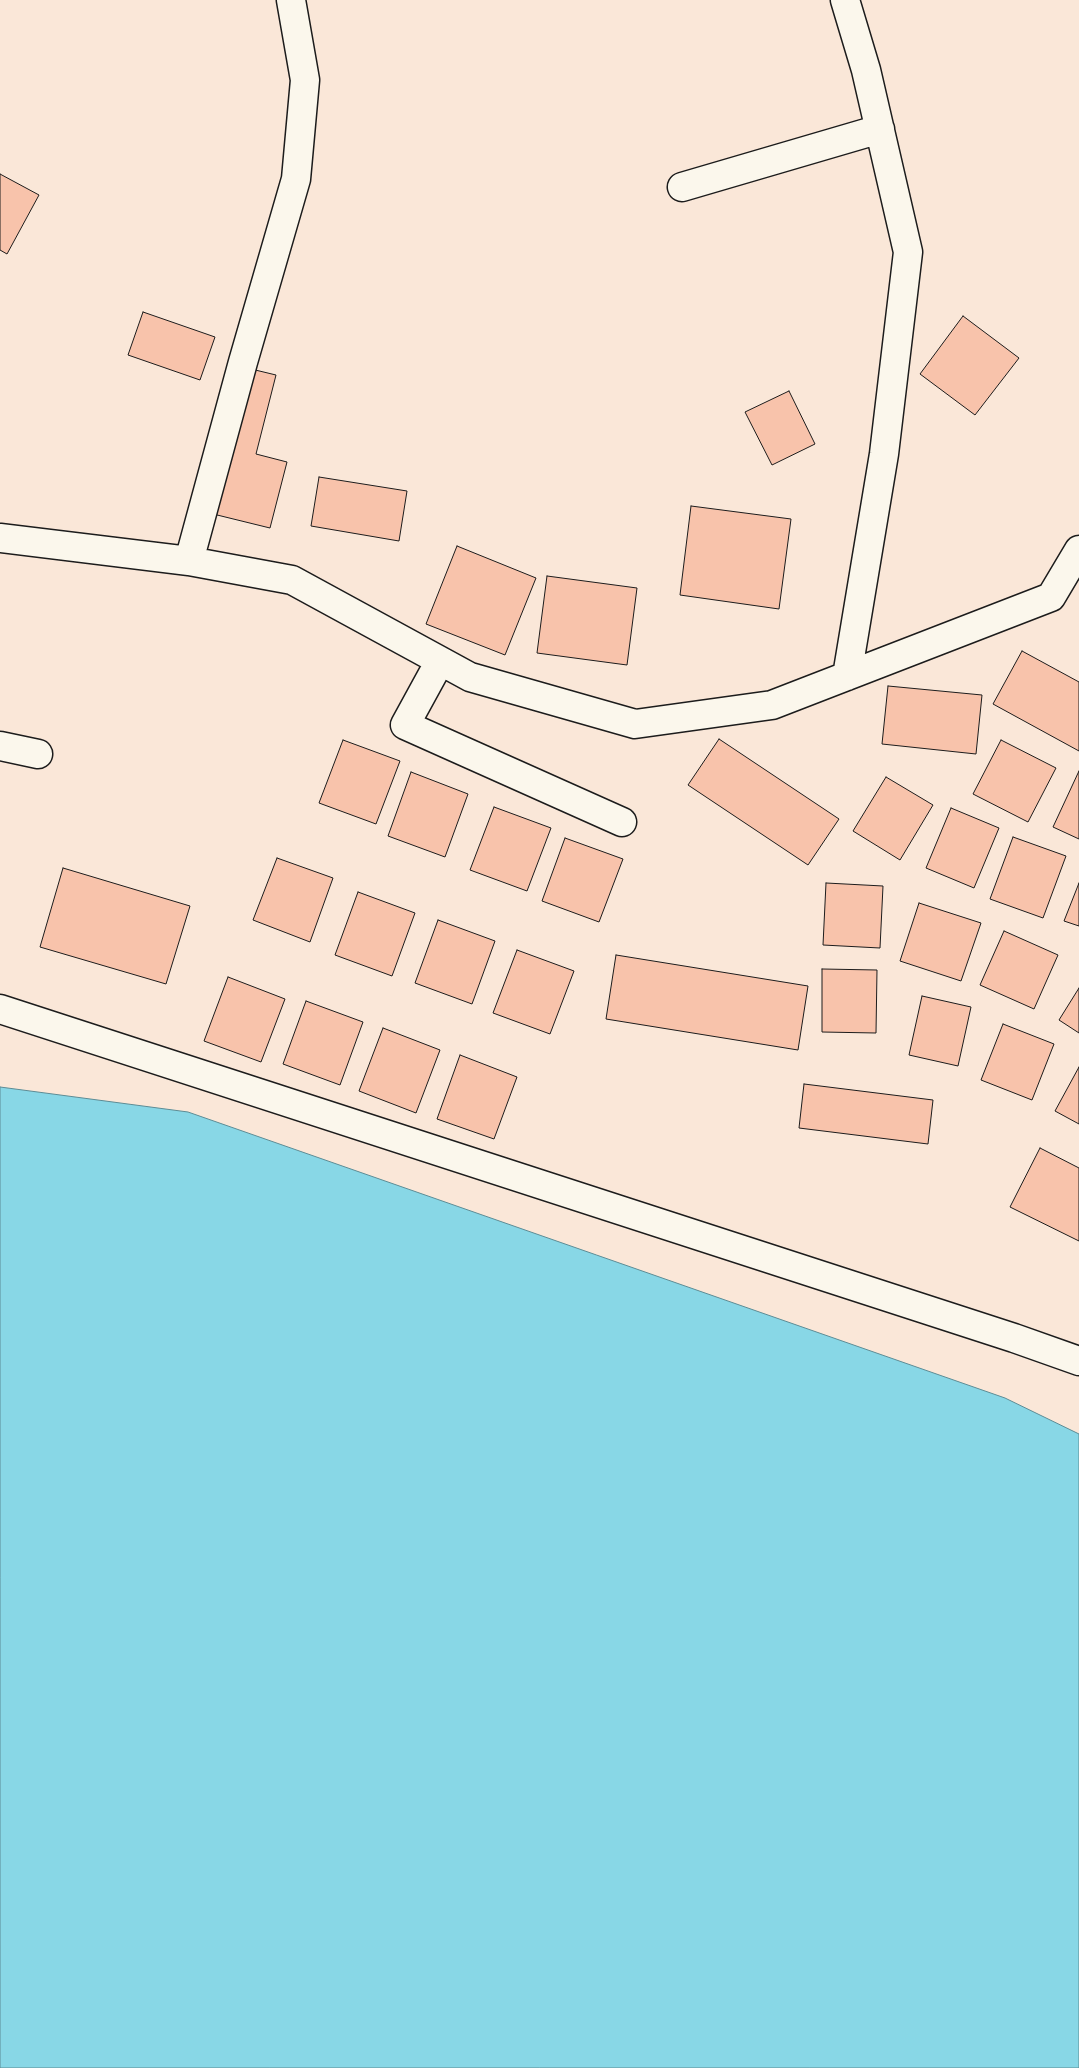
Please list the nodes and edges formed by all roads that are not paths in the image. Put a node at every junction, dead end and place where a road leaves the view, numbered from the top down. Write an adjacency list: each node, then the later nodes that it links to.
1 (291, 0): 7 (street)
2 (845, 0): 3 (street)
3 (880, 130): 4 (street); 9 (street)
4 (682, 187)
5 (0, 538): 7 (street)
6 (1079, 550): 9 (street)
7 (189, 561): 8 (street)
8 (440, 661): 9 (street); 12 (street)
9 (847, 676)
10 (0, 746): 11 (street)
11 (38, 754)
12 (622, 822)
13 (0, 1009): 14 (street)
14 (1079, 1361)

